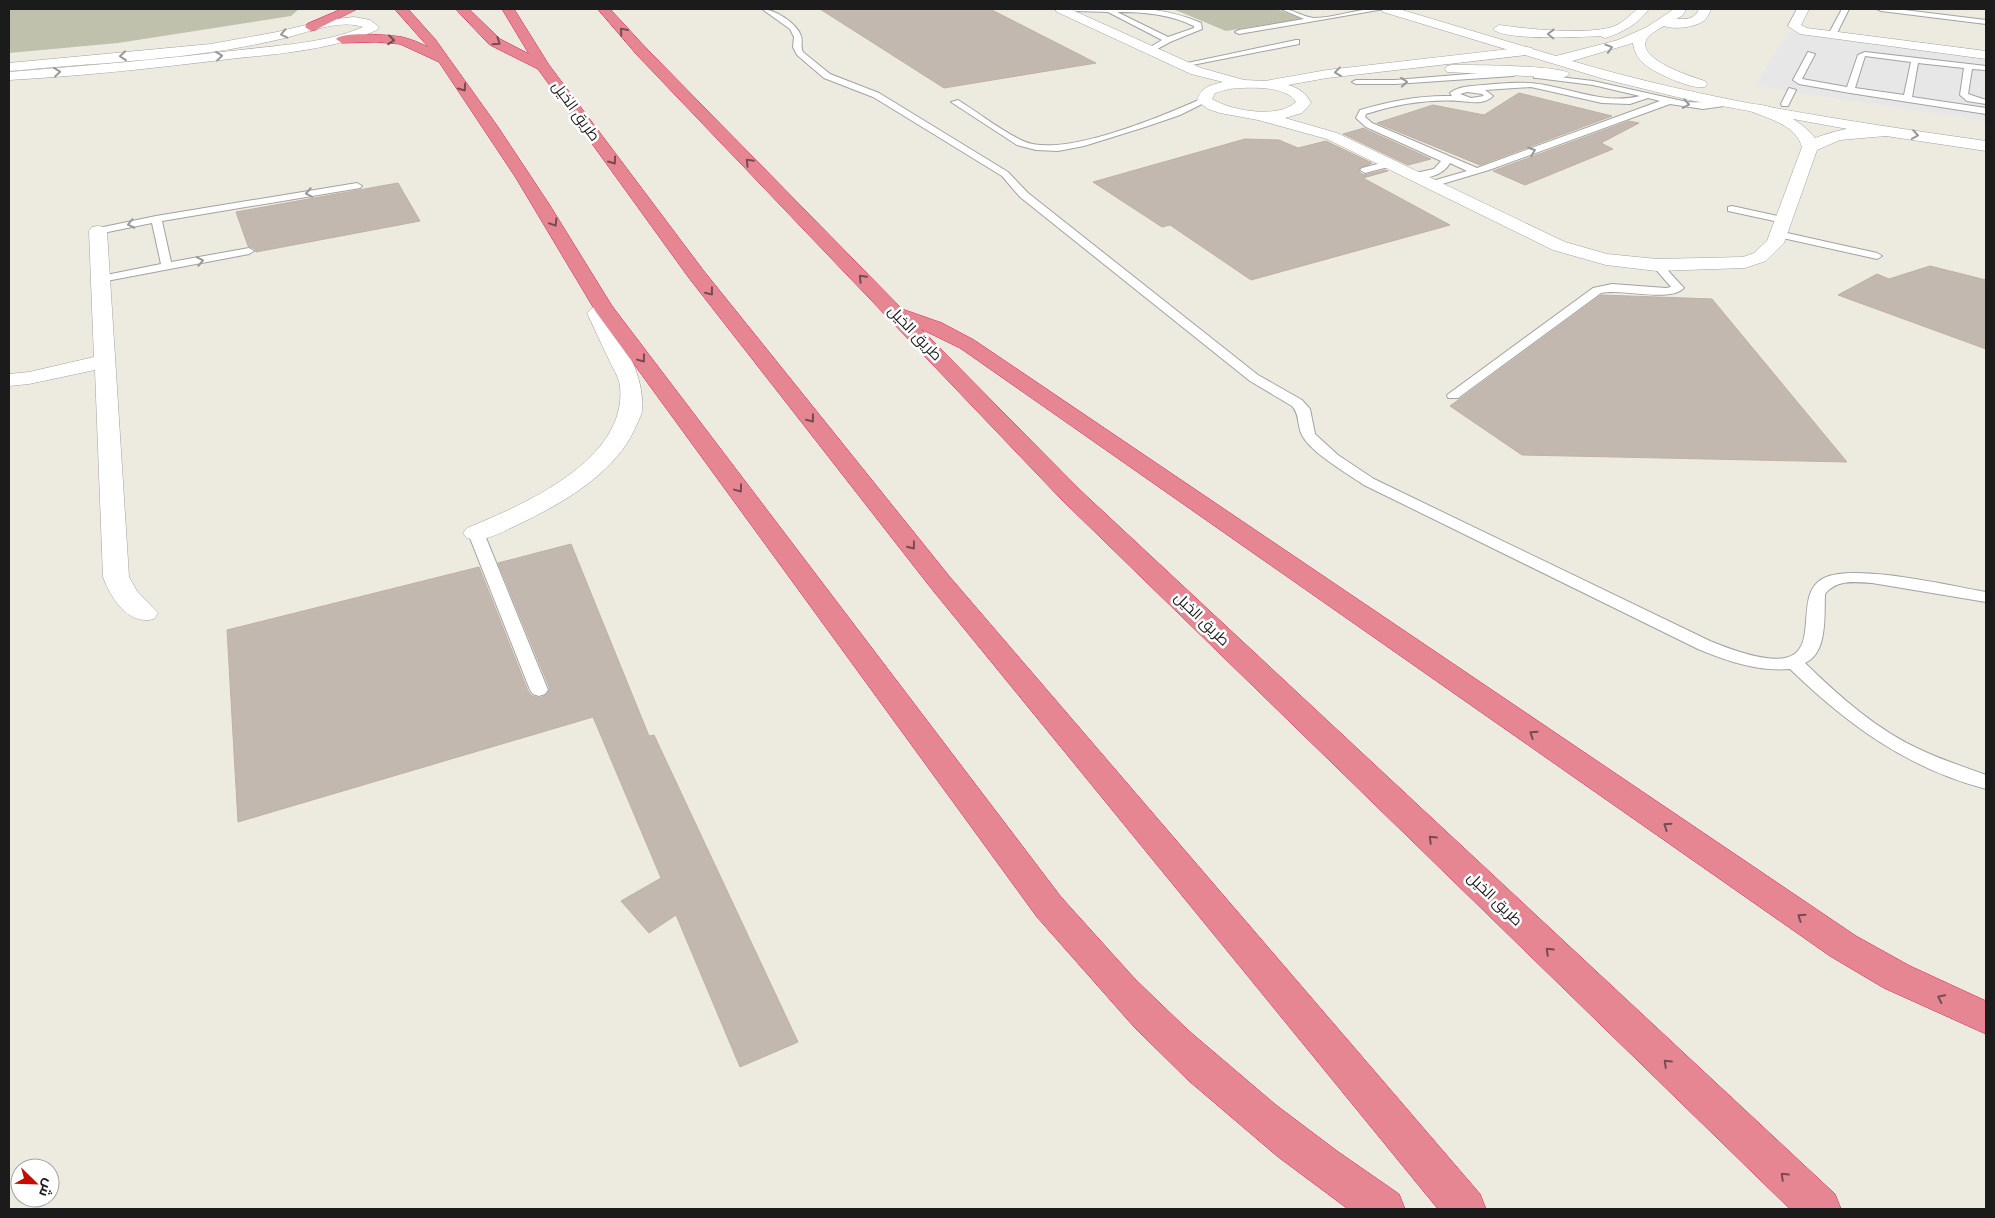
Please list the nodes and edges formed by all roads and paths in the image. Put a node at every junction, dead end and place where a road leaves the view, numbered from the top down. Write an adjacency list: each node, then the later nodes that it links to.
1 (351, 9): 27 (highway)
2 (401, 9): 44 (highway)
3 (462, 9): 48 (highway, one-way to 48)
4 (508, 9): 48 (highway, طريق الخيل)
5 (604, 9): 97 (highway, طريق الخيل, one-way to 5)
6 (765, 9): 104 (lane)
7 (1062, 9): 39 (street)
8 (1075, 9): 19 (lane)
9 (1284, 9): 22 (lane)
10 (1380, 9): 22 (lane)
11 (1387, 9): 26 (street)
12 (1417, 9): 26 (street)
13 (1643, 9): 28 (street)
14 (1680, 9): 25 (street)
15 (1706, 9): 25 (street)
16 (1803, 9): 33 (street)
17 (1845, 9): 33 (lane)
18 (1881, 9): 24 (lane)
19 (1107, 10): 20 (lane); 35 (lane)
20 (1124, 10): 21 (lane); 30 (lane)
21 (1140, 10): 23 (lane); 31 (lane)
22 (1312, 20): 29 (lane)
23 (1164, 22)
24 (1986, 22)
25 (1665, 23): 32 (street)
26 (1459, 26): 28 (street, one-way to 26); 37 (street); 38 (street); 46 (street)
27 (311, 27): 34 (street); 50 (street, one-way to 50)
28 (1617, 30): 37 (street)
29 (1239, 32)
30 (1179, 33): 31 (lane); 35 (lane)
31 (1188, 33)
32 (1644, 33): 42 (street, one-way to 32); 64 (street)
33 (1832, 35): 41 (street)
34 (342, 39): 44 (highway, one-way to 44); 54 (street, one-way to 34)
35 (1167, 40): 39 (lane)
36 (1296, 42): 47 (lane)
37 (1545, 48): 38 (street); 42 (street)
38 (1527, 50): 45 (street); 46 (street)
39 (1150, 51): 47 (street)
40 (1811, 54): 60 (lane)
41 (1986, 55)
42 (1573, 57): 45 (street); 64 (street)
43 (1915, 59): 49 (lane); 61 (lane); 67 (lane)
44 (443, 60): 96 (highway, one-way to 96)
45 (1556, 60): 52 (street); 62 (street)
46 (1439, 61): 56 (street, one-way to 56)
47 (1182, 65): 53 (street)
48 (543, 66): 109 (highway, طريق الخيل, one-way to 109)
49 (1968, 66): 51 (lane); 71 (lane)
50 (9, 67)
51 (1986, 68)
52 (1452, 69): 55 (street); 62 (street)
53 (1196, 71): 56 (street); 63 (street)
54 (9, 76)
55 (1356, 82): 58 (street); 62 (lane, one-way to 62)
56 (1260, 84): 63 (street); 68 (street)
57 (1510, 86): 59 (lane); 62 (lane); 65 (lane)
58 (1334, 87)
59 (1463, 90): 65 (lane); 66 (lane); 69 (lane)
60 (1792, 90): 61 (lane); 64 (street); 76 (street)
61 (1850, 91): 67 (lane)
62 (1660, 95): 72 (street, one-way to 72); 83 (lane, one-way to 62)
63 (1205, 97): 70 (lane); 74 (street)
64 (1744, 97)
65 (1488, 98): 66 (lane)
66 (1464, 99): 69 (lane)
67 (1906, 99): 73 (lane)
68 (1303, 100): 74 (street); 77 (street)
69 (1409, 100): 80 (lane)
70 (955, 102)
71 (1986, 102)
72 (1755, 108): 75 (street); 78 (street)
73 (1986, 112)
74 (1257, 115): 77 (street)
75 (1886, 131): 78 (street); 79 (street, one-way to 79)
76 (1986, 135)
77 (1332, 136): 81 (street)
78 (1810, 146): 89 (street)
79 (1986, 146)
80 (1442, 156): 83 (lane); 84 (lane)
81 (1389, 164): 82 (lane); 84 (street)
82 (1365, 170)
83 (1476, 171): 85 (lane)
84 (1414, 176): 85 (street)
85 (1432, 184): 93 (street)
86 (357, 186): 88 (lane, one-way to 88)
87 (1732, 209): 89 (lane)
88 (156, 218): 90 (lane, one-way to 90); 94 (lane)
89 (1780, 227): 92 (lane); 93 (street)
90 (98, 231): 95 (street)
91 (250, 252): 94 (lane, one-way to 91)
92 (1877, 256)
93 (1657, 265): 100 (lane)
94 (167, 267): 95 (lane)
95 (101, 279): 98 (street)
96 (603, 308): 101 (street); 108 (highway, one-way to 108)
97 (896, 313): 107 (highway, one-way to 97); 110 (highway, طريق الخيل, one-way to 97)
98 (106, 361): 99 (street); 103 (street)
99 (9, 380)
100 (1453, 395)
101 (476, 533): 105 (lane)
102 (1986, 598): 104 (lane)
103 (144, 613)
104 (1793, 662): 106 (lane)
105 (540, 690)
106 (1986, 782)
107 (1986, 1018)
108 (1384, 1209)
109 (1465, 1209)
110 (1820, 1209)

